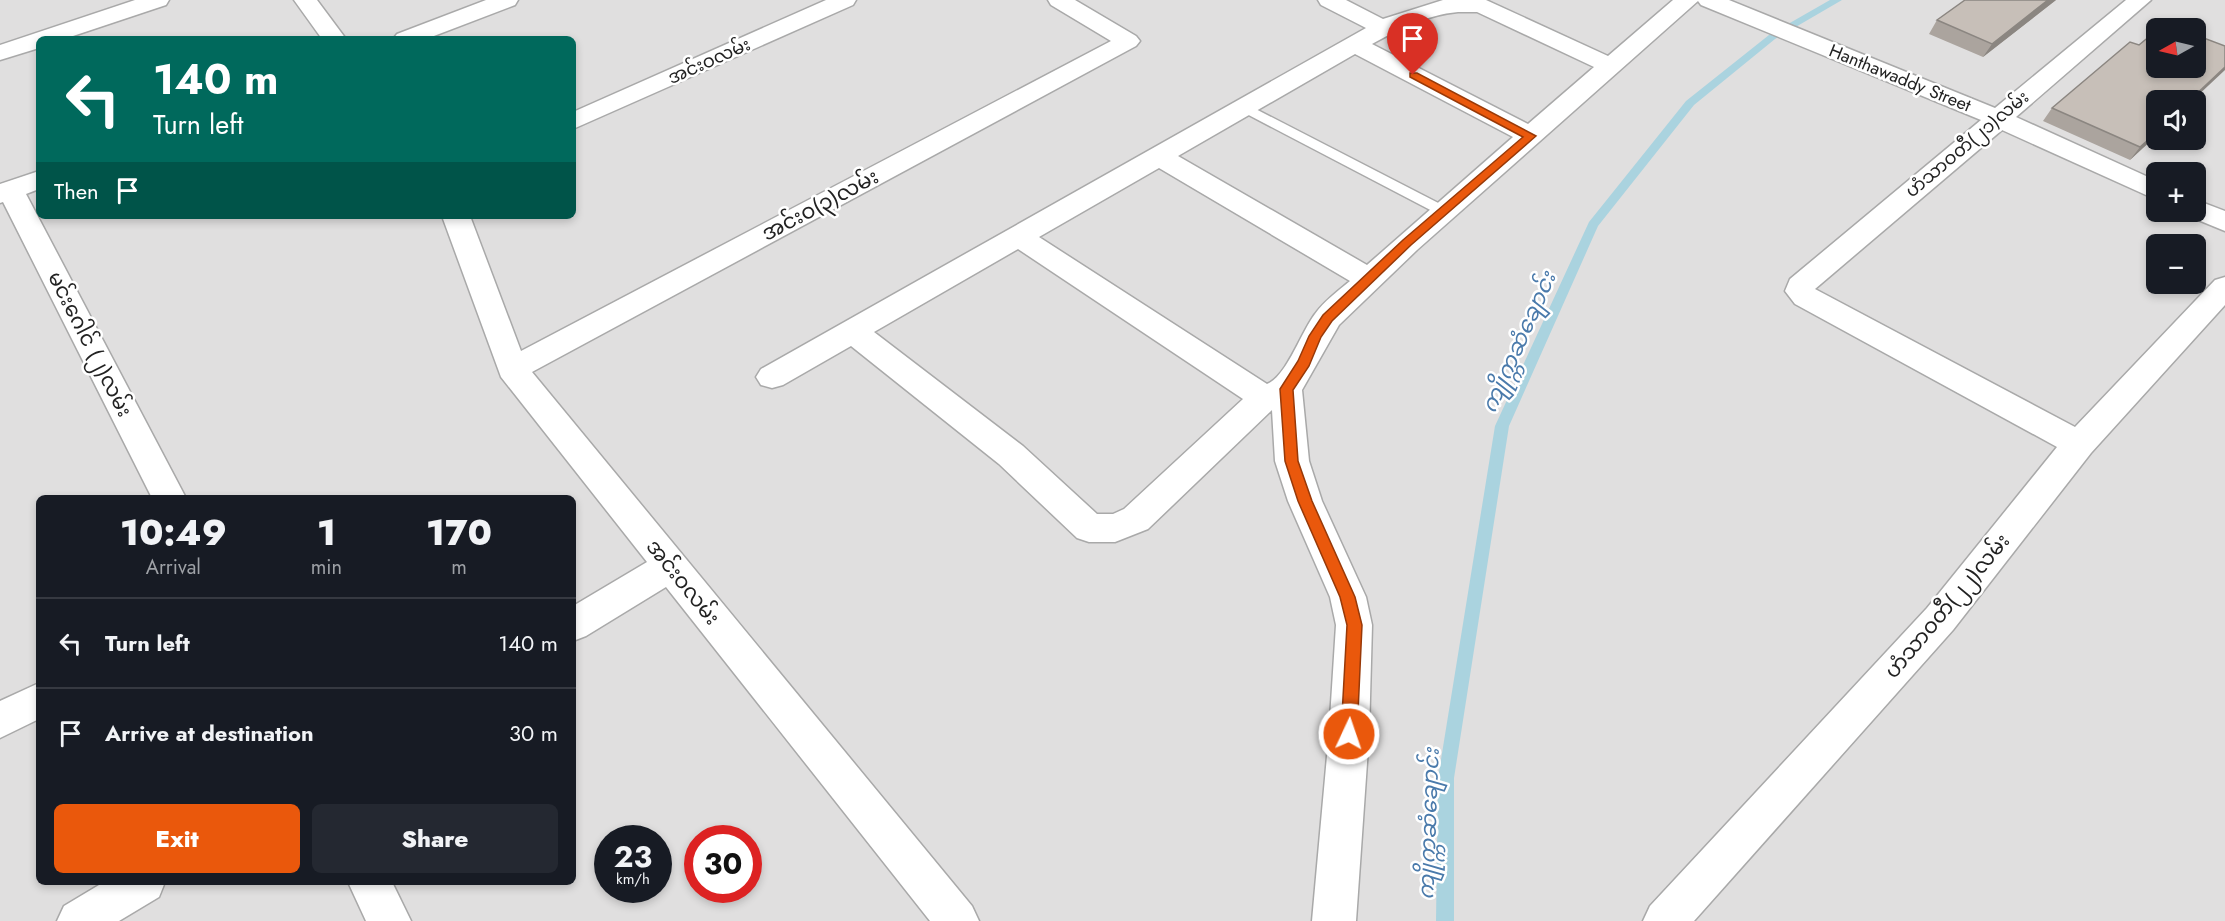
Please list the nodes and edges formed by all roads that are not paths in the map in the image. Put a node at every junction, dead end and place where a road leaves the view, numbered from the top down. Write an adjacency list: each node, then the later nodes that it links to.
1 (158, 0): 11 (street)
2 (304, 0): 12 (street)
3 (507, 0): 13 (street)
4 (845, 0): 20 (street, အင်းဝလမ်း)
5 (1059, 0): 34 (street, အင်းဝ(၃)လမ်း)
6 (1329, 0): 10 (street)
7 (1688, 0): 17 (street)
8 (1709, 0): 19 (street, Hanthawaddy Street)
9 (2140, 0): 19 (street, ဟံသာဝတီ(၂၁)လမ်း)
10 (1383, 28): 15 (street); 17 (street)
11 (49, 36)
12 (332, 36)
13 (413, 36)
14 (36, 40): 16 (street)
15 (1355, 45): 18 (street); 21 (street)
16 (0, 53)
17 (1611, 66): 21 (street)
18 (1246, 108): 22 (street); 26 (lane)
19 (1997, 118): 24 (street, Hanthawaddy Street); 37 (street, ဟံသာဝတီ(၂၁)လမ်း)
20 (576, 120)
21 (1531, 136): 26 (street)
22 (1160, 157): 30 (street); 31 (street)
23 (36, 180): 25 (street)
24 (2146, 186)
25 (5, 192): 38 (street, မင်းဂေါင် (၂)လမ်း)
26 (1443, 211): 31 (street)
27 (2206, 213): 29 (street)
28 (457, 219): 34 (street, အင်းဝလမ်း)
29 (2225, 222)
30 (1019, 237): 33 (street); 36 (street)
31 (1369, 279): 36 (street)
32 (2225, 287): 37 (street, ဟံသာဝတီ(၂၂)လမ်း)
33 (852, 331): 35 (street); 36 (street)
34 (512, 369): 39 (street, အင်းဝလမ်း)
35 (771, 377)
36 (1276, 394): 48 (street)
37 (2079, 444): 49 (street, ဟံသာဝတီ(၂၂)လမ်း)
38 (167, 495)
39 (670, 566): 40 (street); 47 (street, အင်းဝလမ်း)
40 (576, 623)
41 (36, 702): 42 (street)
42 (0, 720)
43 (139, 885): 45 (street)
44 (371, 885): 46 (street)
45 (79, 921)
46 (389, 921)
47 (957, 921)
48 (1334, 921)
49 (1665, 921)

